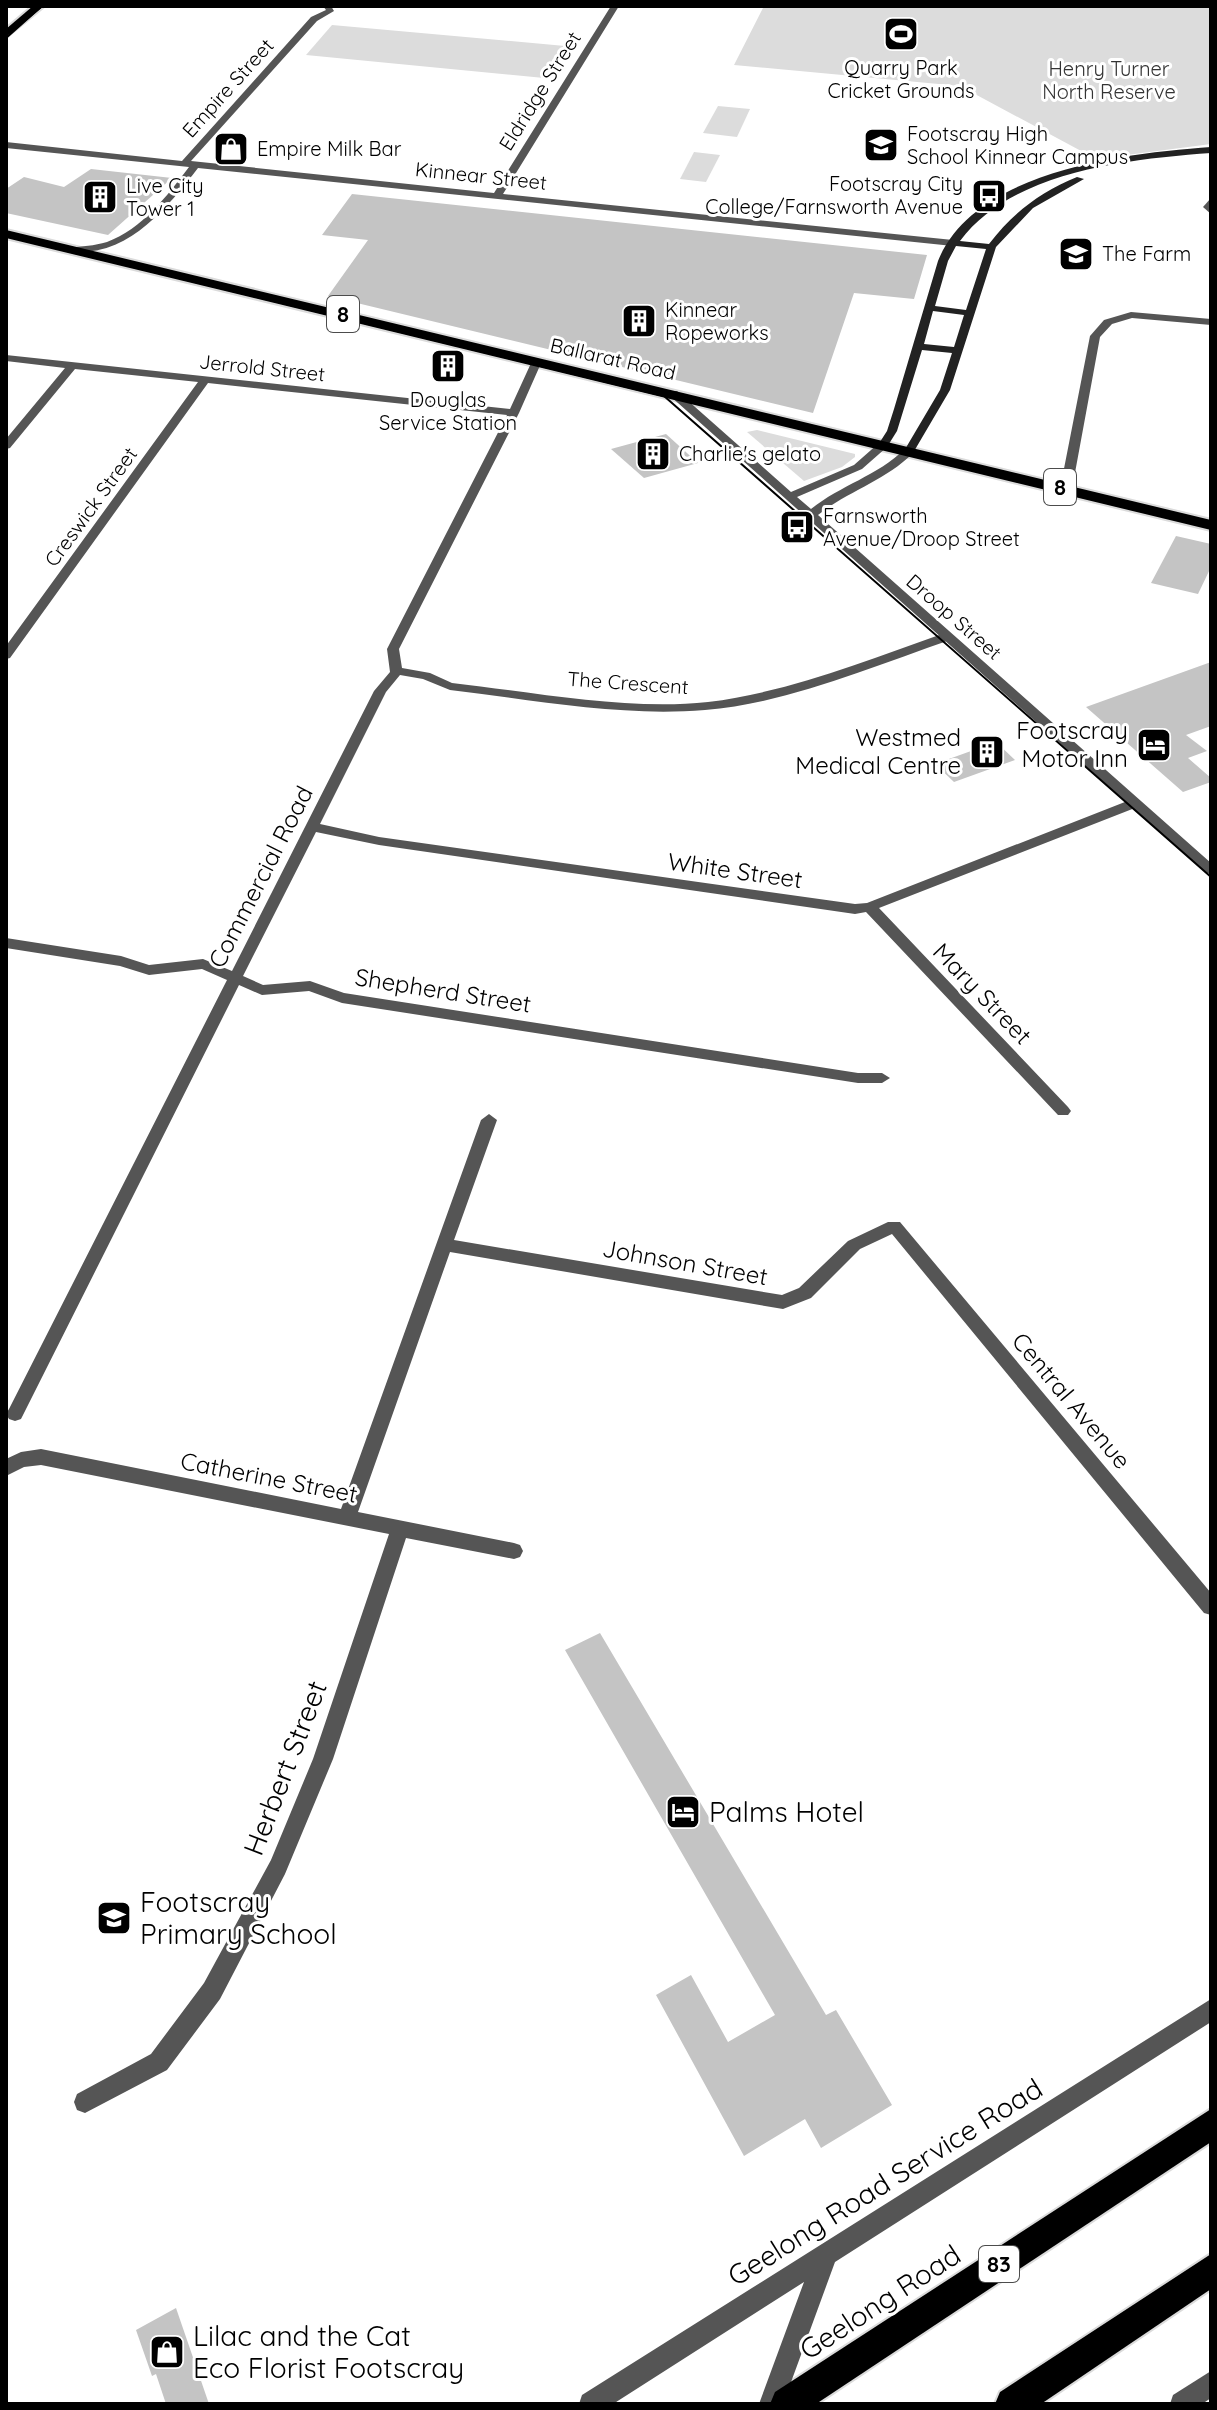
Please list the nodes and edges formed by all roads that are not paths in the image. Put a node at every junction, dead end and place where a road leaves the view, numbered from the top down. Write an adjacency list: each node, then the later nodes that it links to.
1 (39, 6): 4 (main road)
2 (327, 6): 7 (street, Empire Street)
3 (615, 6): 8 (street, Eldridge Street)
4 (6, 34)
5 (6, 145): 7 (street, Kinnear Street)
6 (1211, 152): 13 (main road); 14 (main road)
7 (191, 164): 8 (street, Kinnear Street); 12 (street, Empire Street)
8 (497, 196): 13 (street, Kinnear Street)
9 (1211, 201): 10 (street)
10 (1211, 211)
11 (6, 234): 15 (highway, Ballarat Road / 8)
12 (118, 241): 15 (street); 16 (street)
13 (953, 243): 14 (main road); 17 (main road)
14 (991, 247): 18 (main road)
15 (73, 250): 16 (highway, Ballarat Road / 8)
16 (117, 260): 23 (highway, Ballarat Road / 8)
17 (929, 308): 18 (main road); 20 (main road)
18 (970, 313): 21 (main road)
19 (1211, 322): 31 (street)
20 (918, 346): 21 (main road); 28 (main road)
21 (958, 351): 30 (main road)
22 (6, 358): 24 (street, Jerrold Street)
23 (537, 361): 26 (highway, Ballarat Road / 8); 27 (street, Commercial Road)
24 (73, 365): 25 (street, Jerrold Street); 29 (street)
25 (205, 380): 27 (street, Jerrold Street); 36 (street, Creswick Street)
26 (673, 393): 28 (highway, Ballarat Road / 8); 32 (street, Droop Street)
27 (514, 413): 37 (street, Commercial Road)
28 (883, 445): 30 (highway, Ballarat Road / 8); 32 (street)
29 (6, 446)
30 (909, 451): 31 (highway, Ballarat Road / 8); 33 (street)
31 (1066, 489): 34 (highway, Ballarat Road / 8)
32 (788, 497): 33 (street, Droop Street)
33 (810, 516): 35 (street, Droop Street)
34 (1211, 525)
35 (946, 637): 37 (street, The Crescent); 38 (street, Droop Street)
36 (6, 655)
37 (396, 671): 39 (street, Commercial Road)
38 (1135, 803): 40 (street, Droop Street); 41 (street, White Street)
39 (313, 827): 41 (street, White Street); 44 (street, Commercial Road)
40 (1211, 870)
41 (869, 907): 46 (street, Mary Street)
42 (11, 944): 43 (street); 44 (street, Shepherd Street)
43 (6, 962)
44 (236, 979): 45 (street, Shepherd Street); 50 (street, Commercial Road)
45 (882, 1078)
46 (1063, 1111)
47 (489, 1120): 49 (street)
48 (894, 1226): 49 (street, Johnson Street); 55 (street, Central Avenue)
49 (445, 1245): 52 (street)
50 (15, 1414)
51 (11, 1465): 52 (street, Catherine Street)
52 (347, 1518): 53 (street, Catherine Street)
53 (400, 1529): 54 (street, Catherine Street); 57 (street, Herbert Street)
54 (514, 1551)
55 (1211, 1607)
56 (1211, 2010): 59 (street, Geelong Road Service Road)
57 (85, 2102)
58 (1211, 2124): 64 (highway, Geelong Road / 83)
59 (826, 2255): 62 (street, Geelong Road Service Road); 63 (street)
60 (1211, 2270): 65 (highway)
61 (1211, 2383): 66 (street)
62 (591, 2404)
63 (771, 2404)
64 (787, 2404)
65 (1012, 2404)
66 (1182, 2404)

